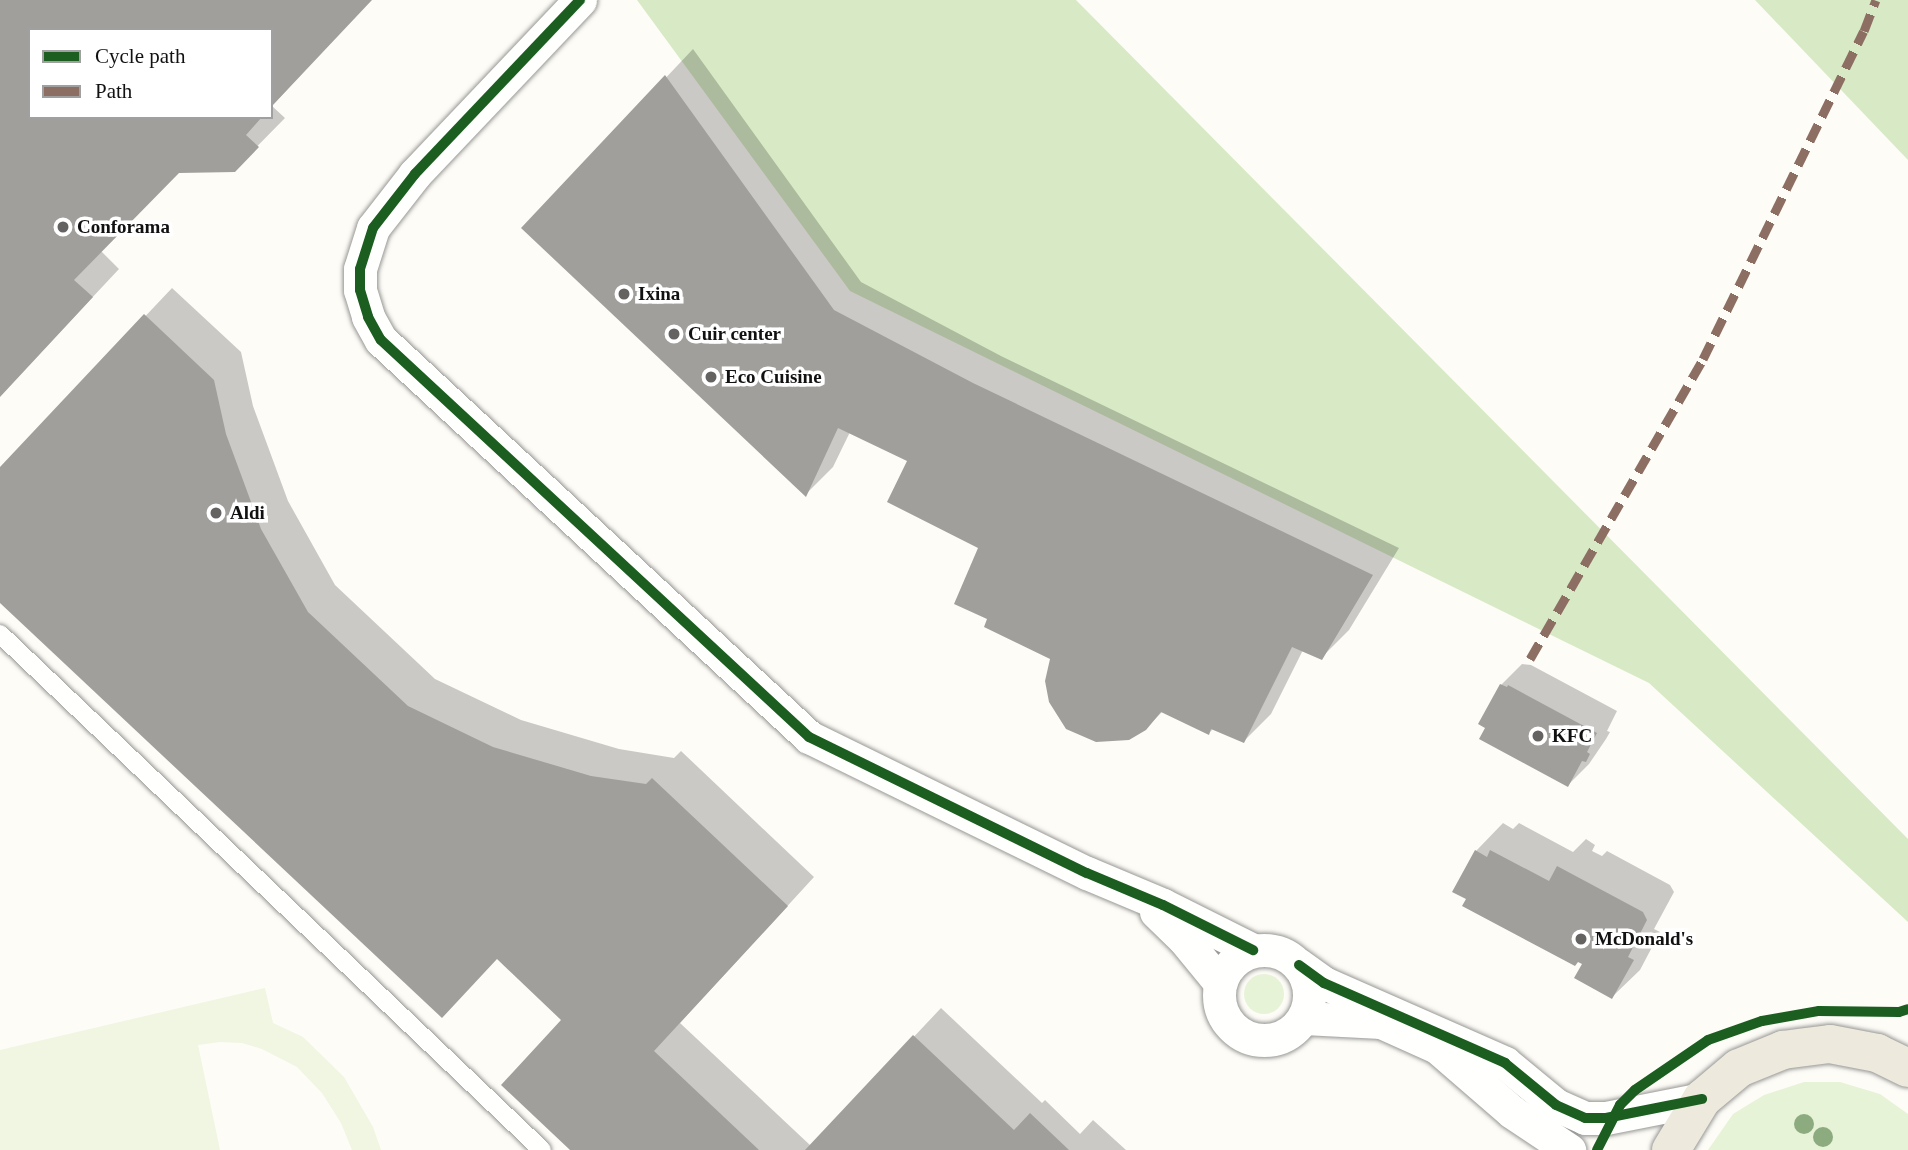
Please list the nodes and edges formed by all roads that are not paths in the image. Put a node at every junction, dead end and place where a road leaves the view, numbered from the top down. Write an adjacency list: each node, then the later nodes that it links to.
1 (580, 0): 3 (street)
2 (0, 634): 10 (lane)
3 (1117, 885): 4 (street); 6 (street)
4 (1253, 950): 5 (street); 6 (street)
5 (1298, 965): 7 (street); 9 (street)
6 (1220, 984): 7 (street)
7 (1304, 1018): 11 (street)
8 (1898, 1054): 9 (main road)
9 (1702, 1099): 12 (main road)
10 (542, 1150)
11 (1569, 1150)
12 (1671, 1150)

